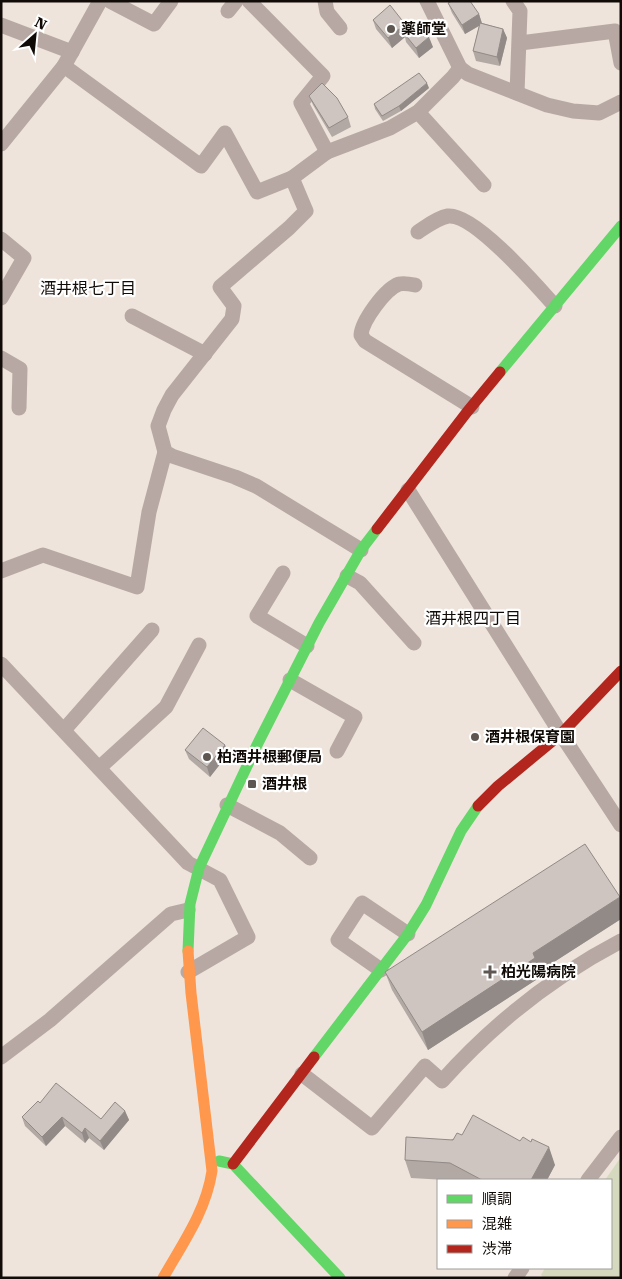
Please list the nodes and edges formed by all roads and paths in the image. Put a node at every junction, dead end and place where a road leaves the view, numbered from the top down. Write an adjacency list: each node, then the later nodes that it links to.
1 (100, 1): 11 (street)
2 (110, 1): 3 (street)
3 (171, 1)
4 (249, 1): 19 (street)
5 (325, 1): 9 (street)
6 (428, 1): 14 (street)
7 (513, 1): 10 (street)
8 (1, 25): 11 (street)
9 (340, 28)
10 (520, 44): 12 (street); 15 (street)
11 (72, 52): 13 (street)
12 (621, 63)
13 (64, 66): 18 (street); 20 (street)
14 (460, 68): 15 (street); 17 (street)
15 (517, 94): 16 (street)
16 (621, 102)
17 (418, 112): 19 (street); 21 (street)
18 (1, 144)
19 (327, 152): 20 (street)
20 (292, 178): 30 (street)
21 (484, 185)
22 (621, 226): 25 (street)
23 (418, 232): 28 (street)
24 (1, 239): 27 (street)
25 (616, 243): 28 (street)
26 (415, 285): 32 (street)
27 (1, 298)
28 (555, 306): 32 (street)
29 (132, 316): 30 (street)
30 (205, 354): 34 (street)
31 (1, 358): 33 (street)
32 (472, 407): 35 (street)
33 (19, 408)
34 (165, 452): 36 (street); 37 (street)
35 (408, 490): 36 (street); 48 (street)
36 (361, 550): 39 (street)
37 (1, 571)
38 (283, 573): 43 (street)
39 (346, 576): 41 (street); 43 (street)
40 (152, 630): 47 (street)
41 (414, 644)
42 (199, 645): 50 (street)
43 (307, 646): 46 (street)
44 (1, 664): 47 (street)
45 (621, 671): 48 (street)
46 (290, 680): 49 (street); 51 (street)
47 (64, 730): 50 (street)
48 (561, 734): 52 (street); 56 (street)
49 (336, 751)
50 (99, 768): 54 (street)
51 (227, 806): 53 (street); 54 (street)
52 (621, 825)
53 (310, 858)
54 (199, 868): 55 (street); 59 (street)
55 (188, 910): 59 (street); 60 (street)
56 (408, 934): 58 (street); 58 (street)
57 (621, 941): 61 (street)
58 (381, 970): 61 (street)
59 (188, 972): 63 (street)
60 (1, 1057)
61 (302, 1074): 64 (street)
62 (621, 1137): 65 (street)
63 (212, 1160): 64 (street); 66 (street)
64 (234, 1164): 67 (street)
65 (589, 1179)
66 (163, 1278)
67 (340, 1278)

